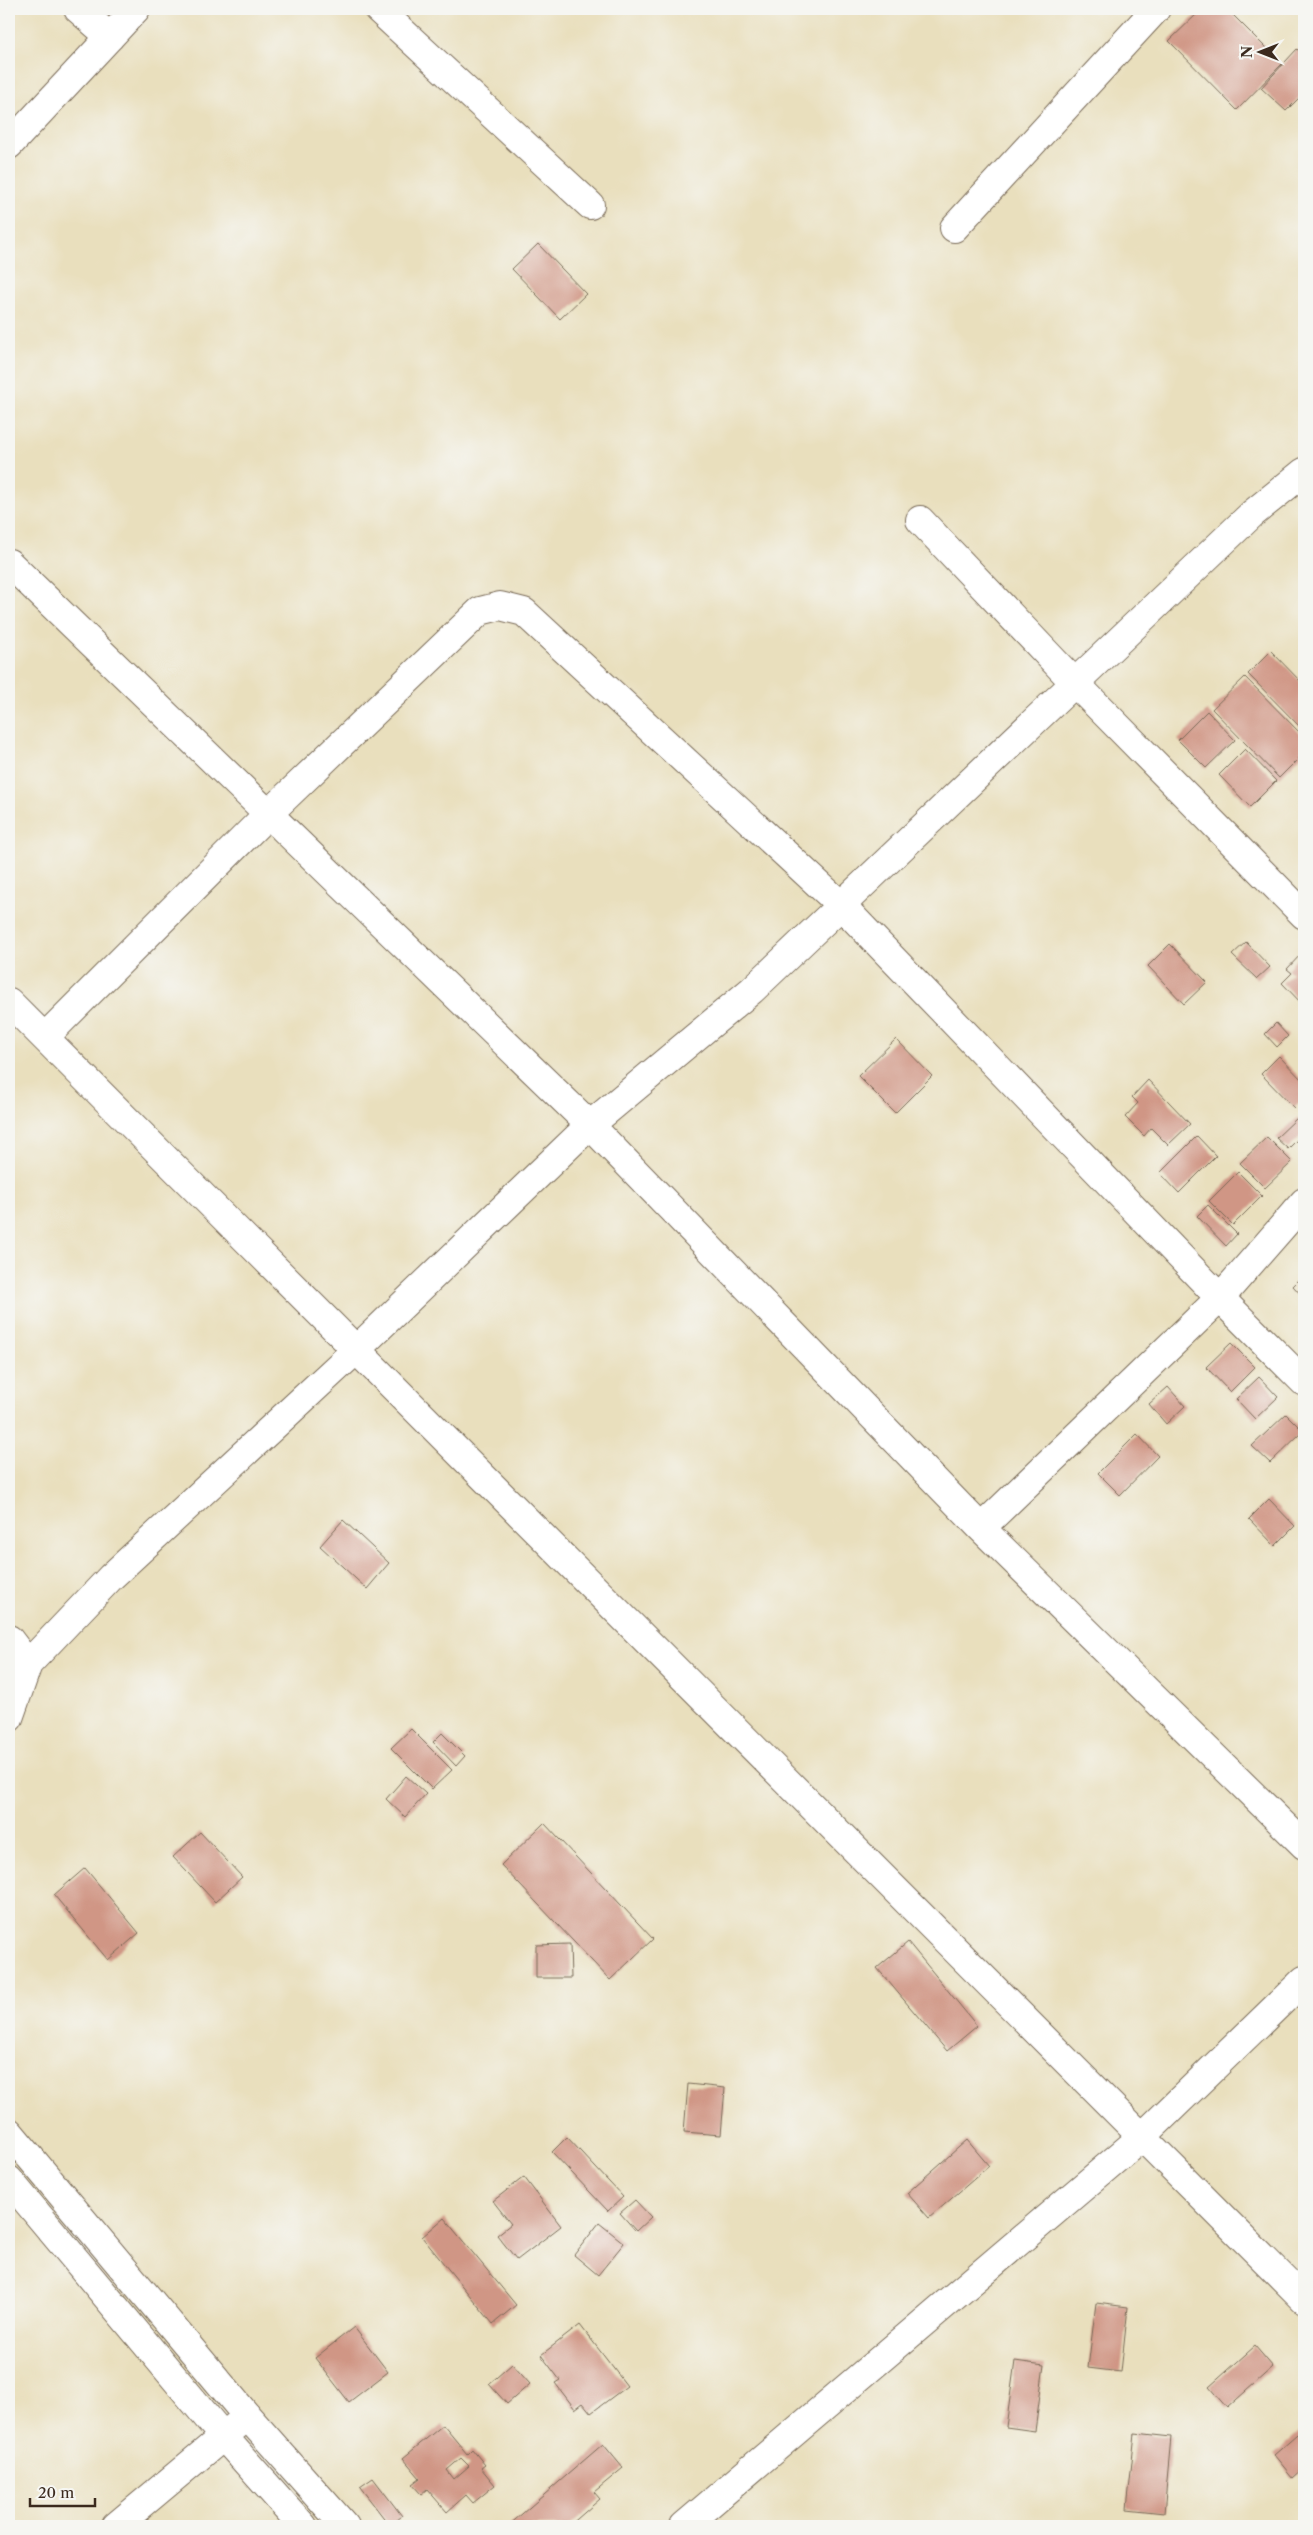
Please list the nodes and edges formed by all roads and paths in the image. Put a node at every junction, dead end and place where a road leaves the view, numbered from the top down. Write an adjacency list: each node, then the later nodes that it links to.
1 (78, 9): 5 (street)
2 (136, 9): 5 (street)
3 (378, 9): 7 (street)
4 (1156, 9): 8 (street)
5 (110, 37): 6 (street)
6 (9, 146)
7 (590, 205)
8 (954, 228)
9 (1304, 472): 12 (street)
10 (920, 520): 12 (street)
11 (9, 563): 13 (street)
12 (1075, 683): 14 (street); 15 (street)
13 (268, 814): 14 (street); 17 (street); 18 (street)
14 (842, 906): 18 (street); 20 (street)
15 (1304, 915)
16 (9, 1002): 17 (street)
17 (45, 1037): 21 (street)
18 (590, 1126): 21 (street); 23 (street)
19 (1304, 1202): 20 (street)
20 (1220, 1298): 22 (street); 23 (street)
21 (357, 1349): 25 (street); 30 (street)
22 (1304, 1382)
23 (981, 1528): 27 (street)
24 (9, 1639): 25 (street)
25 (28, 1664): 26 (street)
26 (9, 1718)
27 (1304, 1845)
28 (1304, 1980): 30 (street)
29 (9, 2132): 32 (street)
30 (1142, 2137): 33 (street); 40 (street)
31 (9, 2180): 34 (street)
32 (147, 2296): 34 (street); 35 (street)
33 (1304, 2299)
34 (124, 2317): 36 (street)
35 (248, 2417): 36 (street); 39 (street)
36 (222, 2435): 37 (street); 38 (street)
37 (116, 2526)
38 (304, 2526)
39 (345, 2526)
40 (684, 2526)

